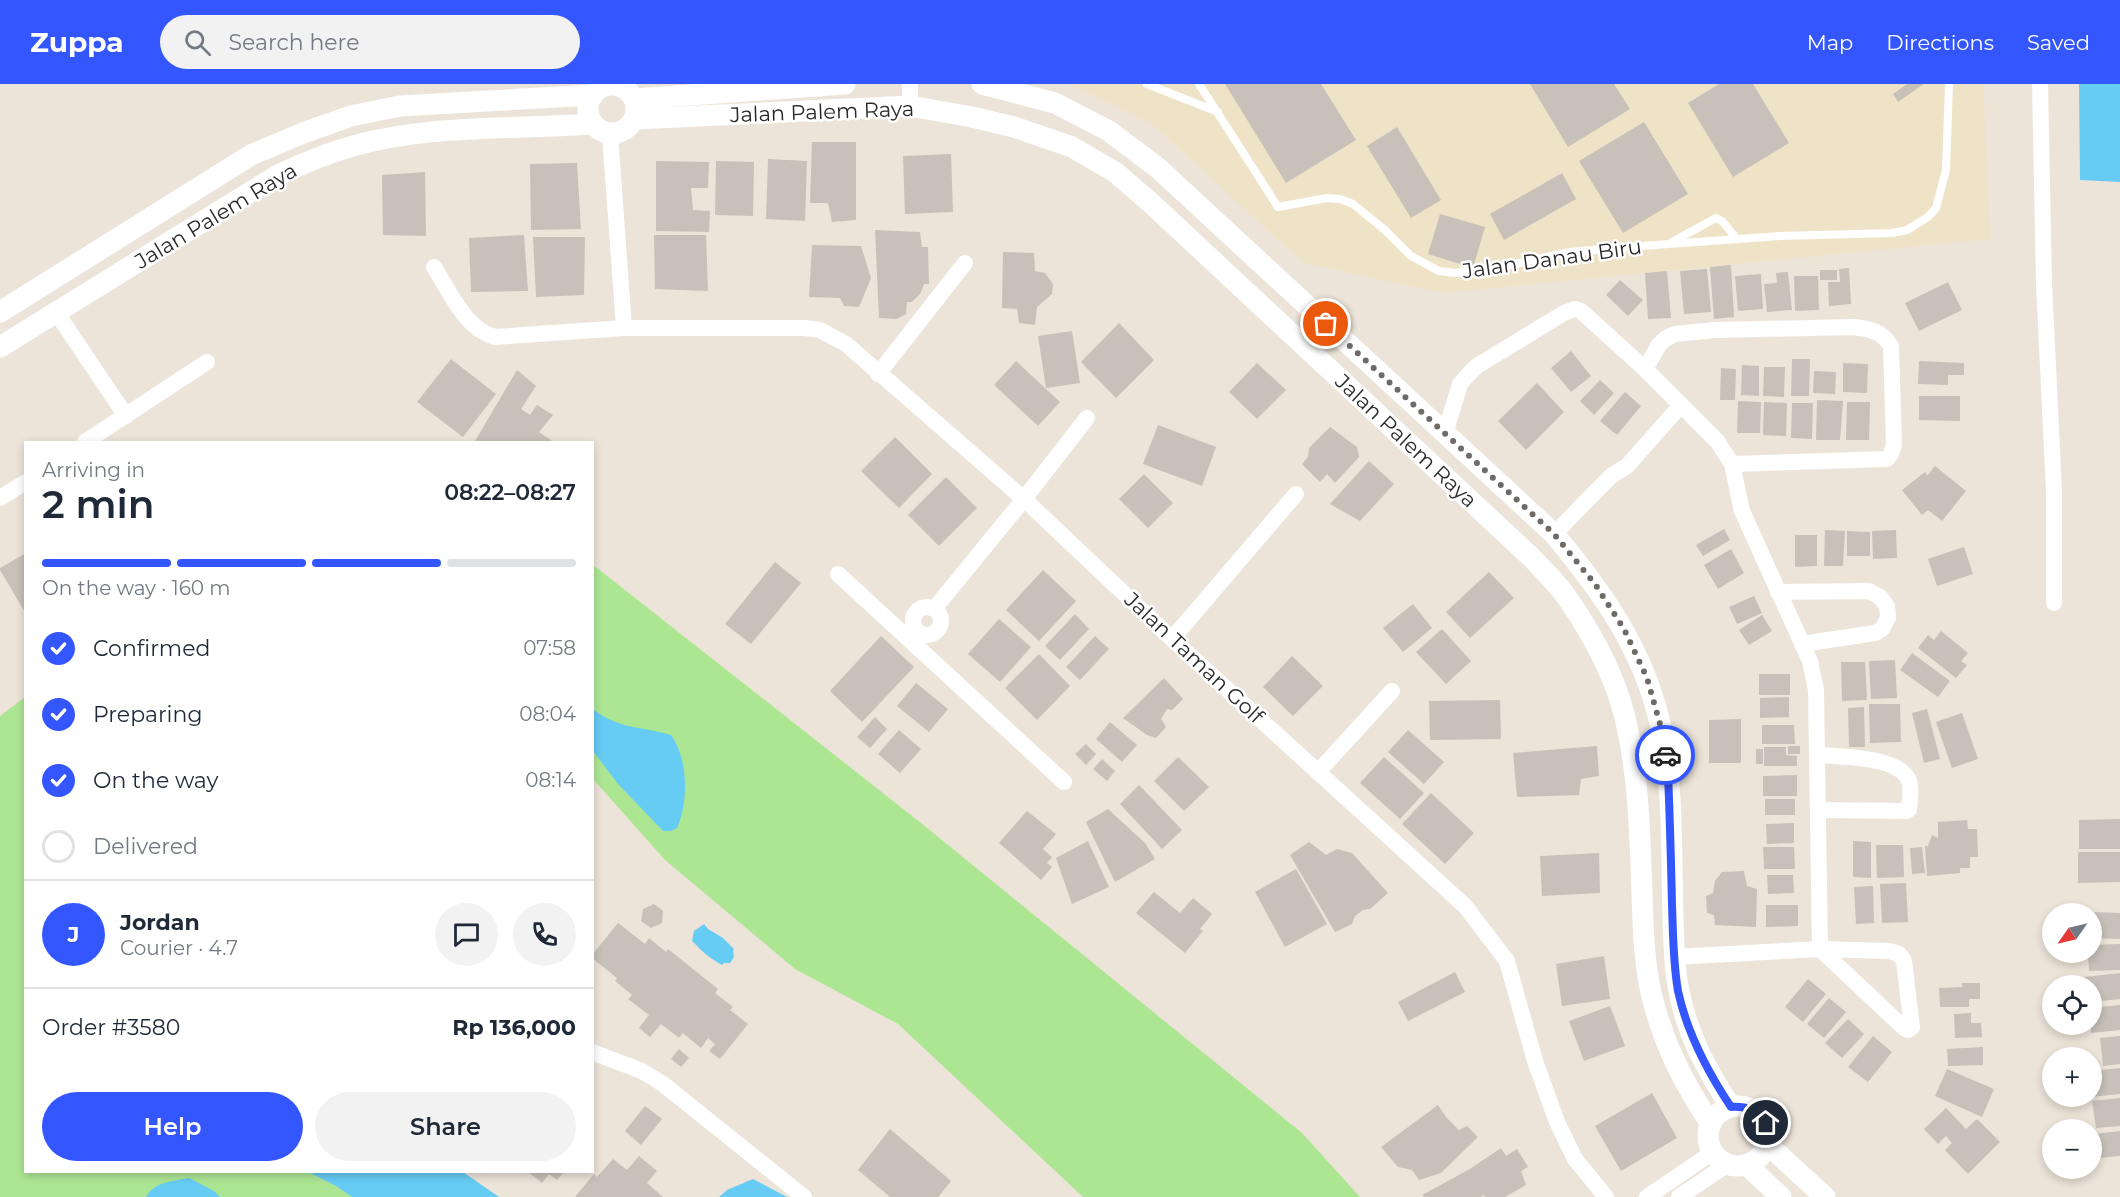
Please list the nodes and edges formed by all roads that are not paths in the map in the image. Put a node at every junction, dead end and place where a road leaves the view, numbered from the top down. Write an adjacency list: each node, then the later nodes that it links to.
1 (845, 84): 9 (street, Jalan Palem Raya)
2 (909, 84): 10 (street)
3 (982, 84): 27 (street, Jalan Palem Raya)
4 (1147, 84): 11 (lane)
5 (1199, 84): 11 (lane, Jalan Danau Biru)
6 (1949, 84): 13 (lane, Jalan Danau Biru)
7 (2040, 84): 37 (street)
8 (597, 89): 9 (street); 12 (street); 17 (street, Jalan Palem Raya)
9 (631, 98): 10 (street, Jalan Palem Raya); 12 (street)
10 (910, 106): 50 (street, Jalan Palem Raya)
11 (1218, 112): 14 (lane, Jalan Danau Biru)
12 (602, 129): 18 (street, Jalan Palem Raya); 19 (street)
13 (1737, 239): 14 (lane, Jalan Danau Biru); 14 (lane)
14 (1670, 244)
15 (965, 264): 23 (street)
16 (434, 267): 19 (street, Jalan Taman Golf)
17 (0, 312)
18 (56, 312): 20 (street, Jalan Palem Raya); 25 (street)
19 (624, 328): 23 (street, Jalan Taman Golf)
20 (0, 347)
21 (207, 362): 25 (street)
22 (1645, 369): 24 (street); 27 (street); 29 (street)
23 (878, 374): 33 (street, Jalan Taman Golf)
24 (1681, 405): 29 (street); 34 (street)
25 (126, 416): 28 (street)
26 (1087, 418): 33 (street)
27 (1445, 434): 34 (street, Jalan Palem Raya)
28 (87, 441)
29 (1732, 464): 36 (street)
30 (24, 483): 32 (street)
31 (1296, 494): 39 (street)
32 (0, 498)
33 (1024, 499): 38 (street); 39 (street, Jalan Taman Golf)
34 (1557, 538): 47 (street, Jalan Palem Raya)
35 (838, 574): 38 (street)
36 (1778, 592): 40 (street); 40 (street)
37 (2054, 603)
38 (914, 636): 44 (street)
39 (1172, 639): 43 (street, Jalan Taman Golf)
40 (1802, 644): 42 (street)
41 (1392, 691): 43 (street)
42 (1818, 756): 45 (street); 45 (street)
43 (1318, 772): 54 (street, Jalan Taman Golf)
44 (1064, 782)
45 (1818, 810): 46 (street)
46 (1820, 949): 46 (street); 47 (street)
47 (1674, 957): 49 (street, Jalan Palem Raya)
48 (594, 1053): 53 (street)
49 (1731, 1107): 50 (street); 51 (street)
50 (1711, 1124): 52 (street)
51 (1767, 1144): 52 (street); 58 (street)
52 (1730, 1160): 55 (street); 56 (street); 57 (street)
53 (804, 1197)
54 (1606, 1197)
55 (1647, 1197)
56 (1679, 1197)
57 (1781, 1197)
58 (1825, 1197)

